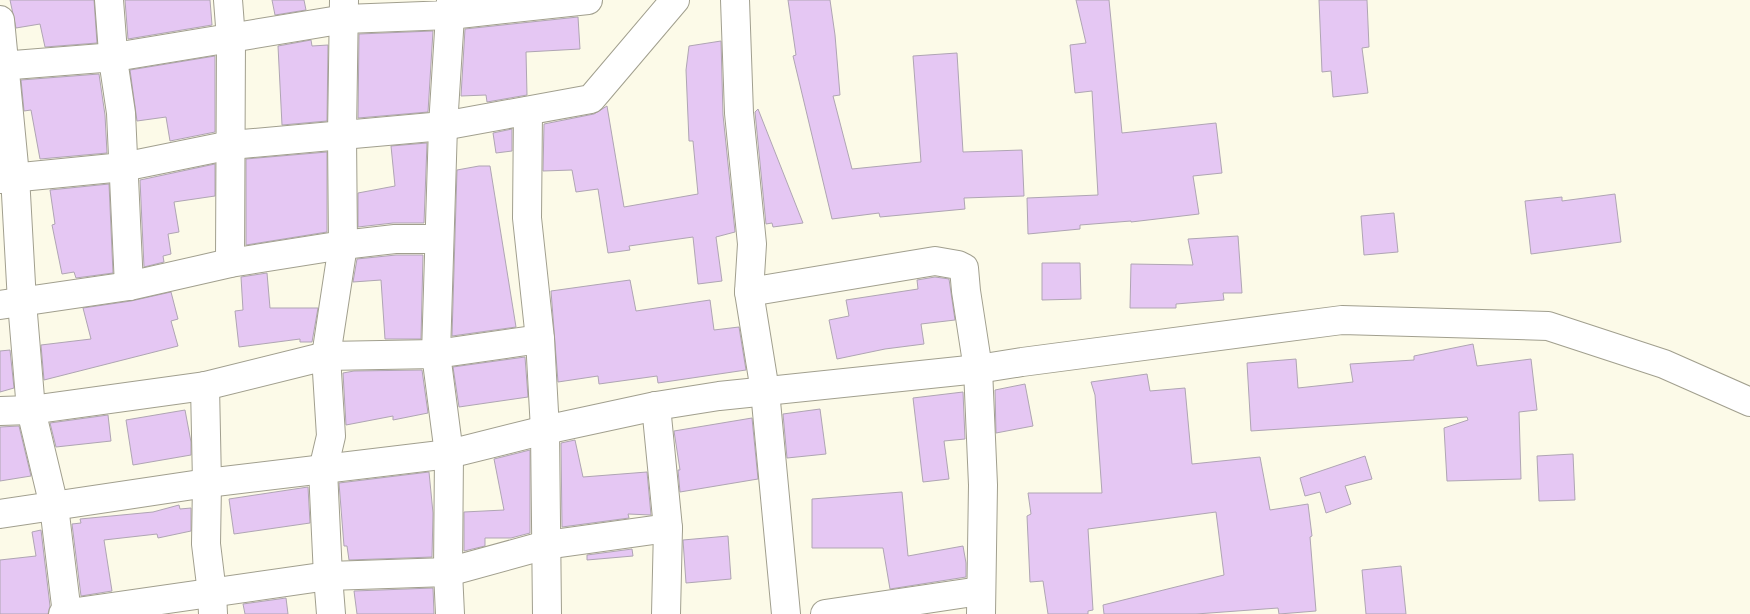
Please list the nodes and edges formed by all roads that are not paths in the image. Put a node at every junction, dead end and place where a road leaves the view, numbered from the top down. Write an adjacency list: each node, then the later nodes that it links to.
1 (109, 0): 10 (street)
2 (228, 0): 9 (street)
3 (588, 0): 6 (street)
4 (676, 0): 12 (street)
5 (735, 0): 22 (street)
6 (450, 8): 7 (street); 13 (street)
7 (344, 10): 9 (street); 14 (street)
8 (0, 20): 11 (street)
9 (231, 39): 10 (street); 15 (street)
10 (115, 57): 11 (street); 16 (street)
11 (3, 66): 17 (street)
12 (528, 111): 13 (street); 24 (street)
13 (443, 126): 14 (street); 18 (street)
14 (342, 135): 15 (street); 19 (street)
15 (231, 145): 16 (street); 20 (street)
16 (124, 167): 17 (street); 21 (street)
17 (7, 177): 23 (street)
18 (439, 239): 19 (street); 25 (street)
19 (343, 245): 20 (street); 26 (street)
20 (230, 263): 21 (street)
21 (129, 286): 23 (street)
22 (749, 292): 27 (street); 29 (street)
23 (11, 304): 32 (street)
24 (540, 339): 25 (street); 34 (street)
25 (436, 354): 26 (street); 35 (street)
26 (326, 356): 28 (street); 36 (street)
27 (978, 369): 29 (street); 30 (street); 44 (street)
28 (205, 386): 32 (street); 37 (street)
29 (765, 391): 31 (street); 52 (street)
30 (1750, 402)
31 (656, 406): 34 (street); 40 (street)
32 (30, 410): 33 (street); 38 (street)
33 (0, 411)
34 (545, 430): 35 (street); 41 (street)
35 (449, 454): 36 (street); 42 (street)
36 (322, 470): 37 (street); 43 (street)
37 (207, 483): 38 (street); 45 (street)
38 (54, 506): 39 (street); 47 (street)
39 (0, 514)
40 (668, 528): 41 (street); 51 (street)
41 (546, 545): 42 (street); 50 (street)
42 (448, 572): 43 (street); 49 (street)
43 (328, 576): 45 (street); 48 (street)
44 (981, 603): 53 (street)
45 (212, 604): 47 (street)
46 (63, 614): 47 (street)
47 (67, 614)
48 (332, 614)
49 (450, 614)
50 (547, 614)
51 (666, 614)
52 (786, 614)
53 (825, 614)

